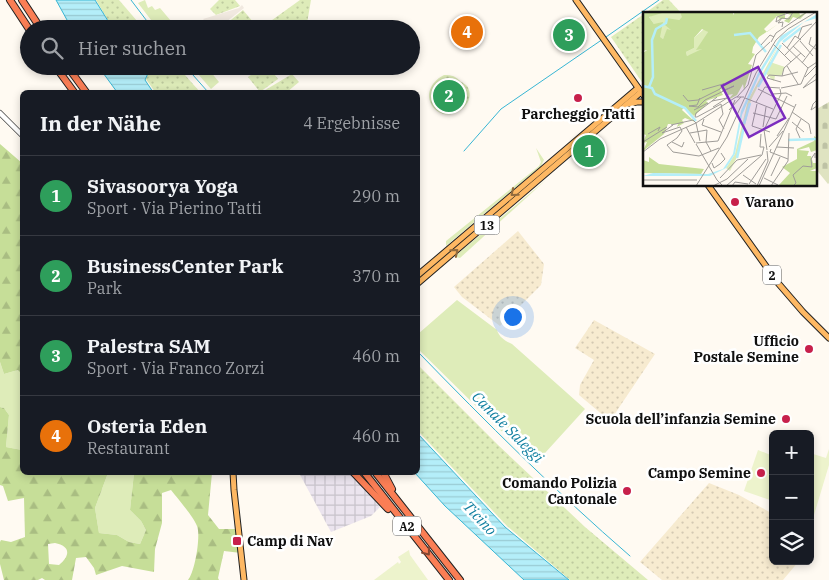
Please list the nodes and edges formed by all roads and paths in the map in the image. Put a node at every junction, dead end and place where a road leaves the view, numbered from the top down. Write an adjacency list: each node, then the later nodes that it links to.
1 (10, 0): 4 (highway)
2 (22, 0): 5 (highway)
3 (576, 0): 10 (main road)
4 (23, 20)
5 (35, 20)
6 (62, 75): 8 (highway)
7 (74, 75): 9 (highway)
8 (73, 90)
9 (85, 90)
10 (641, 92): 12 (main road, 13); 15 (main road, 13)
11 (643, 102): 12 (main road)
12 (625, 107): 15 (main road, 13)
13 (0, 114): 14 (street)
14 (20, 133)
15 (553, 164): 17 (main road, 13, one-way to 17); 18 (main road, 13, one-way to 15)
16 (709, 186): 19 (main road, 2)
17 (420, 273)
18 (420, 281)
19 (829, 338)
20 (233, 475): 27 (main road)
21 (356, 475): 26 (highway)
22 (366, 475): 26 (highway, A2)
23 (377, 475): 25 (highway, A2)
24 (385, 475): 25 (highway)
25 (406, 512): 29 (highway, A2)
26 (412, 533): 28 (highway, A2, one-way to 28)
27 (244, 580)
28 (449, 580)
29 (460, 580)

